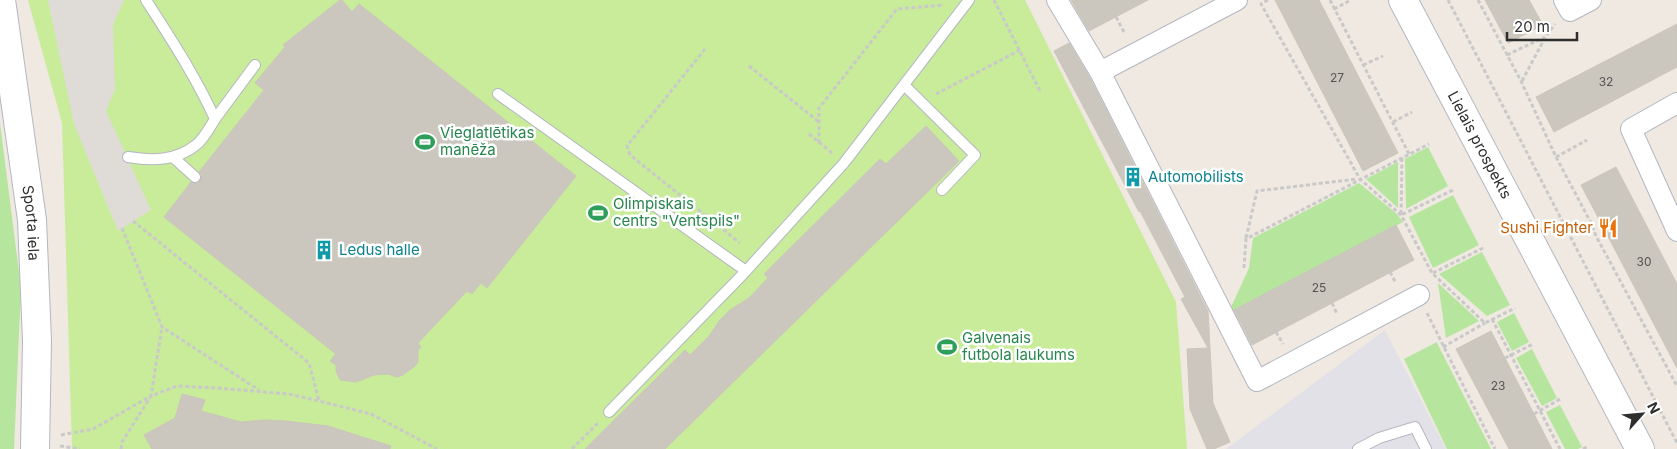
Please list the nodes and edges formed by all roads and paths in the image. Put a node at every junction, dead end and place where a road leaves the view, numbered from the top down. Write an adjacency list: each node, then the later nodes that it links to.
1 (0, 0): 82 (main road, Sporta iela)
2 (146, 0): 35 (lane)
3 (994, 0): 21 (path)
4 (1057, 0): 27 (street)
5 (1237, 0): 27 (street)
6 (1268, 0): 49 (path)
7 (1330, 0): 15 (path)
8 (1351, 0): 15 (path)
9 (1403, 0): 92 (main road, Lielais prospekts)
10 (1448, 0): 80 (path)
11 (1478, 0): 22 (path)
12 (1564, 0): 13 (street)
13 (1591, 0)
14 (968, 2): 29 (lane); 36 (path)
15 (1334, 9): 25 (path)
16 (1116, 17): 19 (path)
17 (1557, 21): 18 (path)
18 (1546, 36): 22 (path); 28 (path)
19 (1128, 41)
20 (705, 50): 58 (path)
21 (1020, 50): 30 (path); 32 (path)
22 (1507, 55): 28 (path)
23 (1383, 56): 25 (path)
24 (255, 65): 35 (lane)
25 (1363, 65): 37 (path)
26 (749, 66): 36 (path)
27 (1100, 72): 62 (street)
28 (1521, 82): 44 (path)
29 (904, 85): 32 (lane); 47 (lane)
30 (1041, 93)
31 (498, 94): 60 (lane)
32 (921, 102): 50 (lane)
33 (1677, 103): 55 (street)
34 (1412, 112): 37 (path)
35 (216, 119): 45 (lane)
36 (819, 122): 40 (path)
37 (1393, 122): 42 (path)
38 (809, 134): 40 (path)
39 (1587, 140): 44 (path)
40 (819, 143): 47 (path)
41 (1429, 144): 42 (path)
42 (1409, 154): 46 (path)
43 (128, 157): 45 (lane)
44 (1556, 157): 71 (path)
45 (174, 158): 48 (lane)
46 (1402, 158): 49 (path); 52 (path)
47 (844, 163): 58 (lane)
48 (195, 177)
49 (1360, 179): 52 (path); 56 (path); 56 (path)
50 (942, 190)
51 (1453, 190): 52 (path)
52 (1401, 215): 61 (path)
53 (133, 221): 75 (path)
54 (122, 228): 66 (path)
55 (1677, 231)
56 (1246, 239): 59 (path)
57 (1483, 248): 61 (path)
58 (758, 258): 60 (lane)
59 (1244, 268)
60 (746, 271): 77 (lane)
61 (1432, 273): 62 (path); 65 (path)
62 (1419, 295): 68 (path)
63 (1515, 308): 64 (path)
64 (1492, 319): 65 (path); 69 (path)
65 (1485, 323): 68 (path)
66 (162, 327): 72 (path); 73 (path)
67 (1534, 344): 69 (path)
68 (1443, 346): 89 (path)
69 (1511, 355): 70 (path); 76 (path)
70 (1505, 358)
71 (1677, 386)
72 (260, 391): 73 (path); 75 (path)
73 (151, 396): 79 (path); 84 (path)
74 (1562, 398): 76 (path)
75 (319, 401): 85 (path)
76 (1540, 410): 78 (path); 90 (path)
77 (609, 412): 86 (path)
78 (1534, 414)
79 (59, 436)
80 (1677, 443)
81 (1588, 446): 91 (path)
82 (47, 448): 83 (path)
83 (80, 449)
84 (121, 449)
85 (437, 449)
86 (572, 449)
87 (1358, 449): 88 (lane)
88 (1426, 449)
89 (1495, 449)
90 (1560, 449)
91 (1583, 449)
92 (1640, 449)

